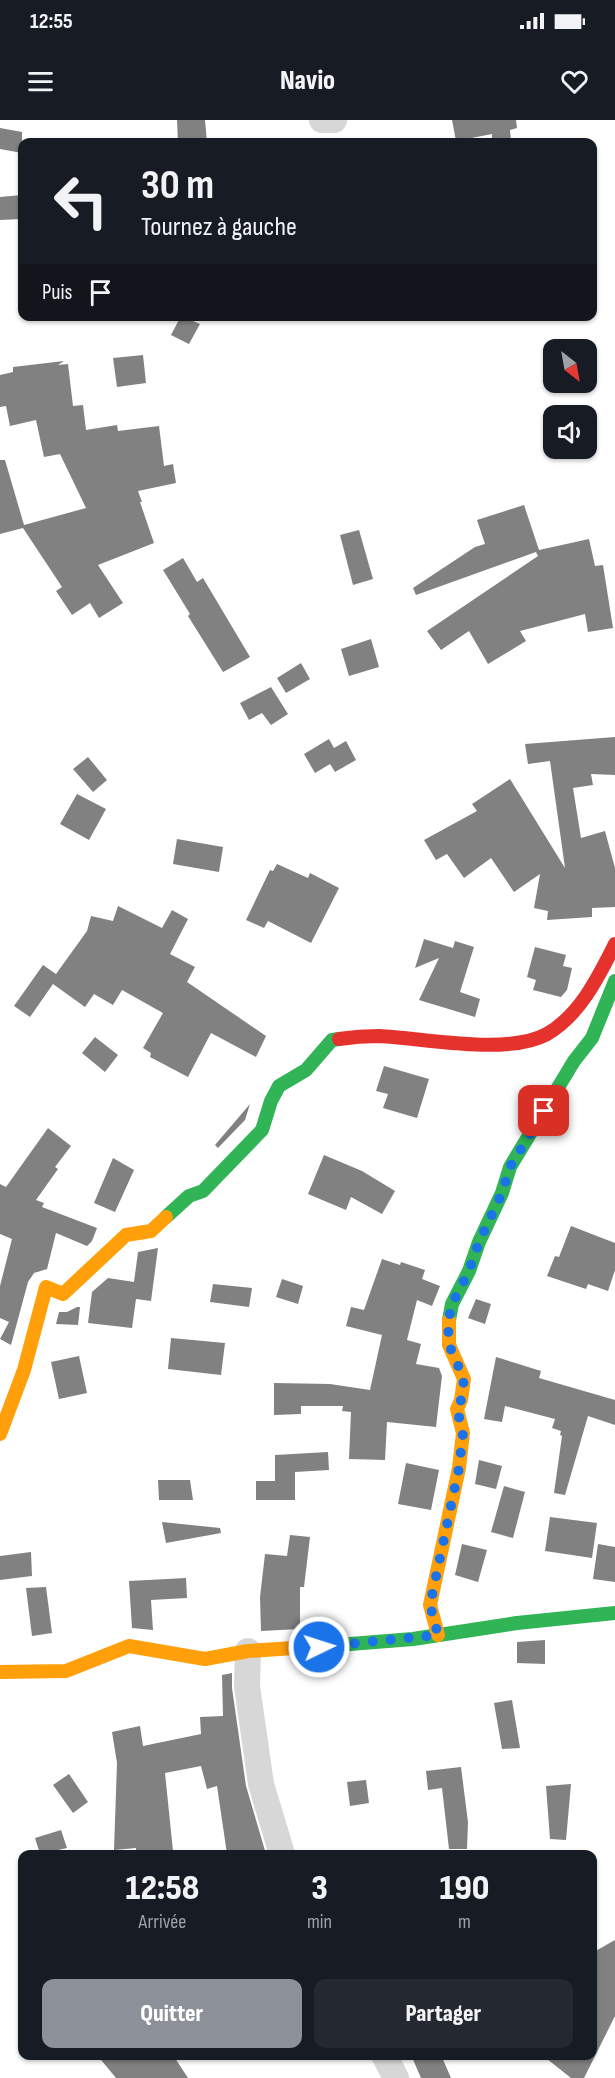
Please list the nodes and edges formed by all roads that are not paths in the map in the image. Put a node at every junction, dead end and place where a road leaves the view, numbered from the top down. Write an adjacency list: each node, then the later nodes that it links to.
1 (322, 120): 2 (street)
2 (334, 120)
3 (615, 944): 5 (street)
4 (615, 981): 7 (street)
5 (0, 1434)
6 (615, 1613): 7 (street)
7 (438, 1635): 8 (street)
8 (248, 1651): 9 (street); 10 (street)
9 (0, 1672)
10 (281, 1850)
11 (387, 2060): 12 (street)
12 (396, 2078)

